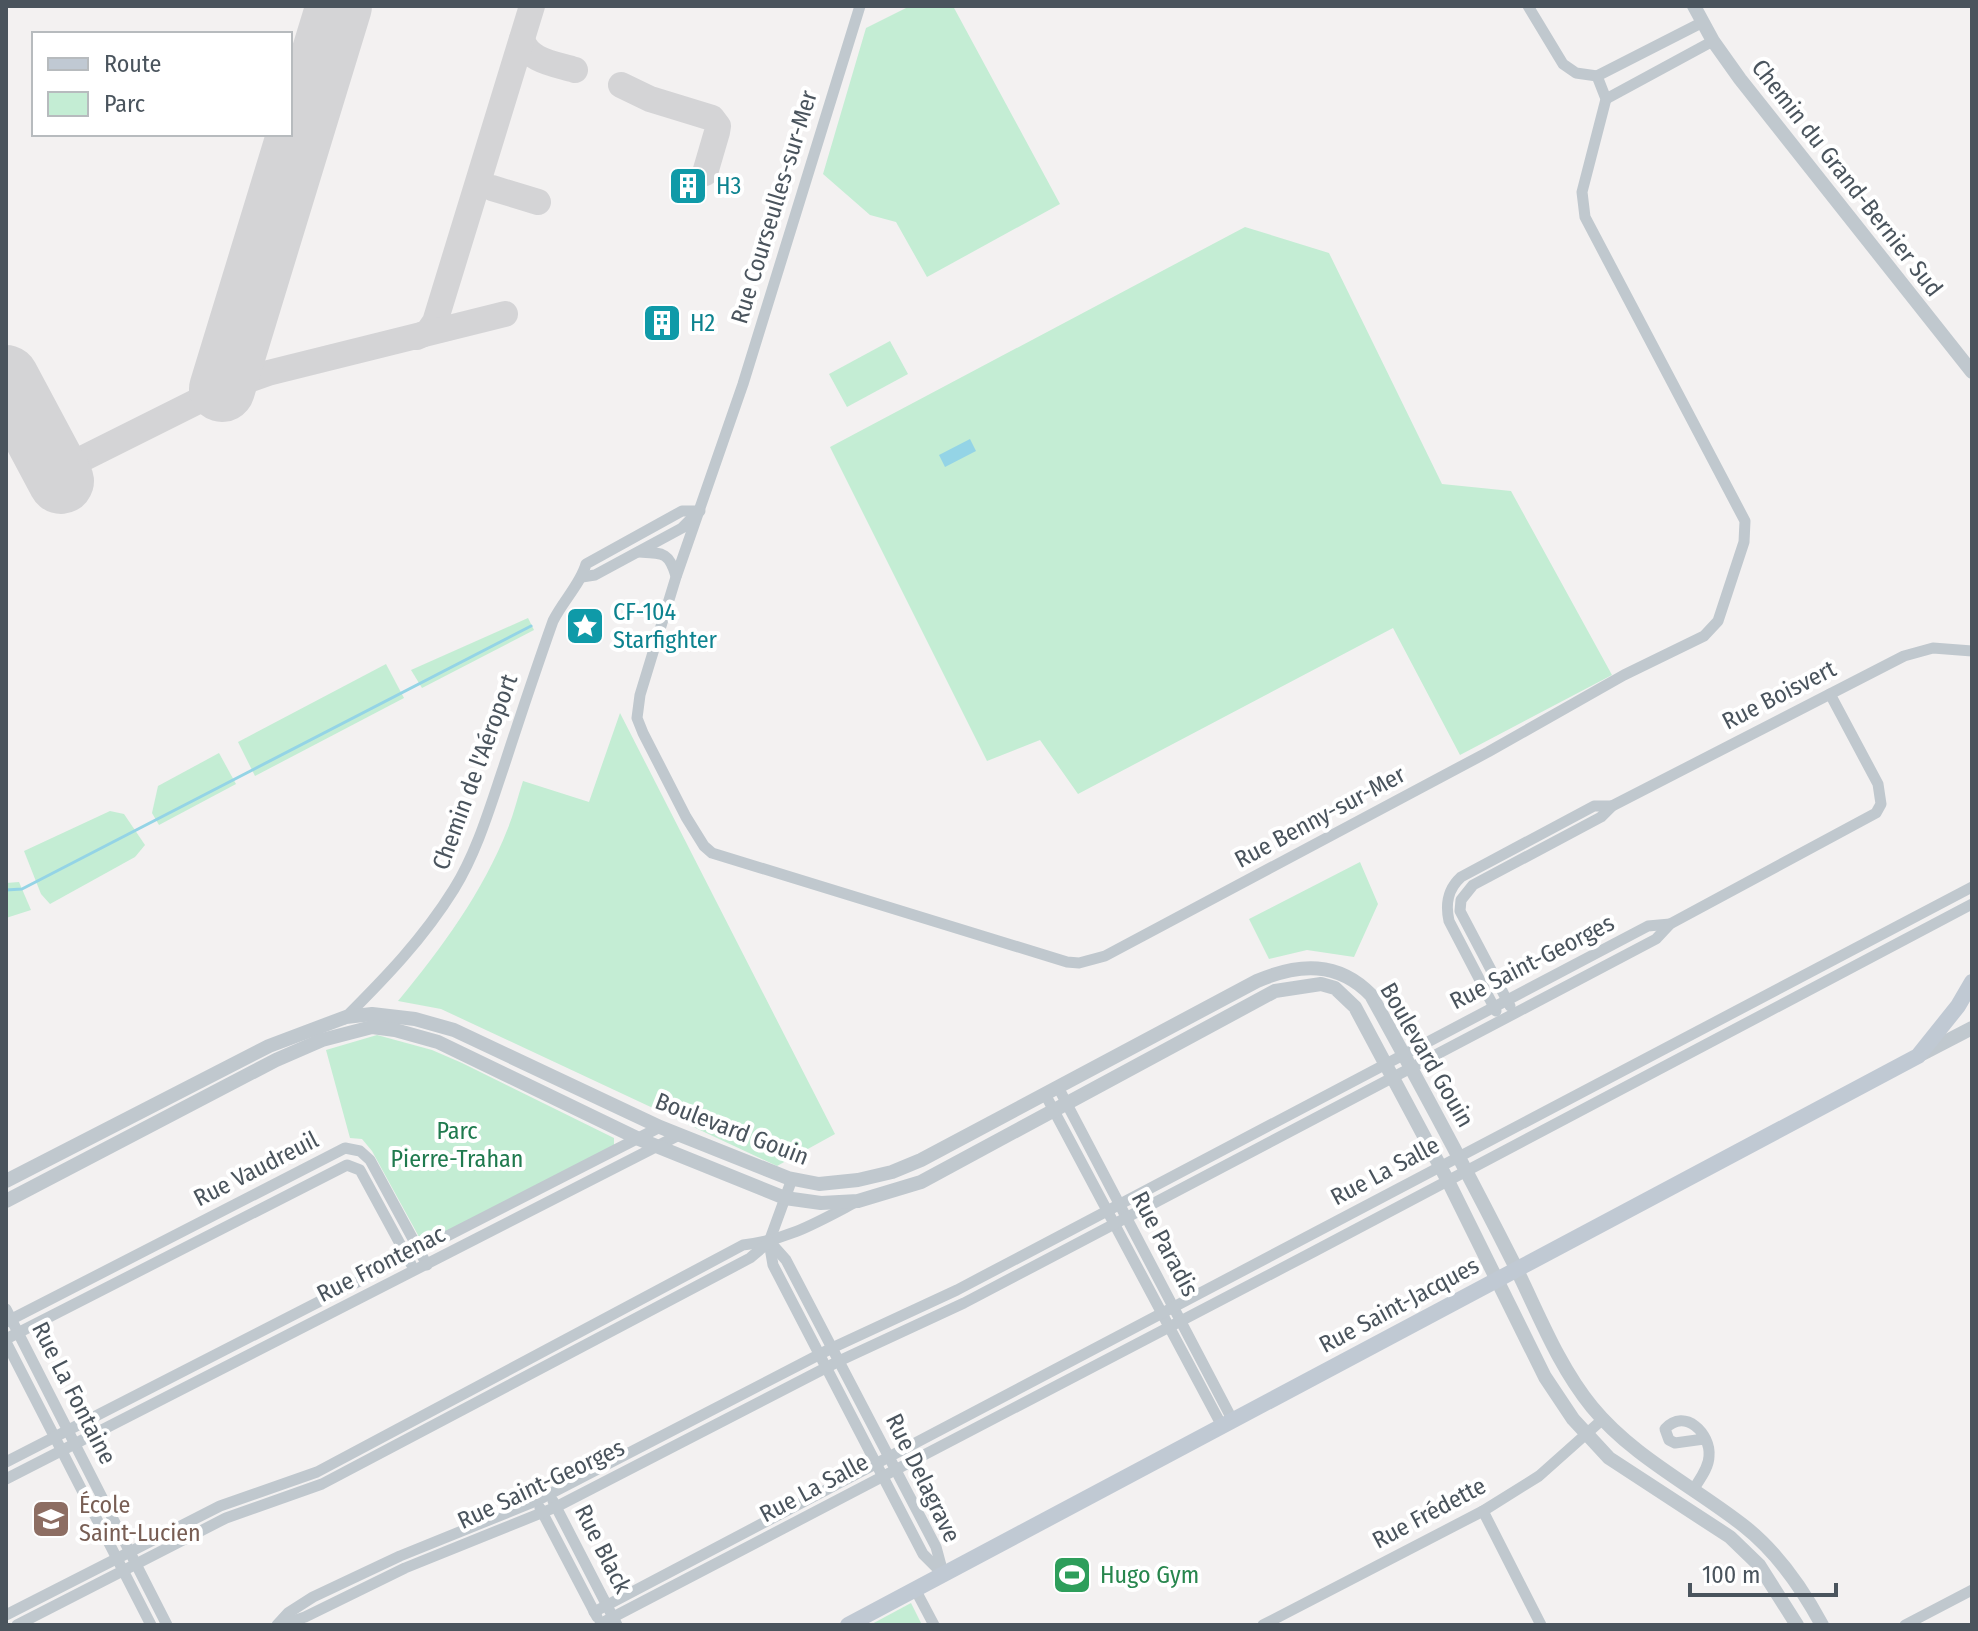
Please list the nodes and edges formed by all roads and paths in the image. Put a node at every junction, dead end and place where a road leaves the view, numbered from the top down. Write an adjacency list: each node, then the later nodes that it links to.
1 (860, 6): 9 (street, Rue Courseulles-sur-Mer)
2 (1528, 6): 6 (street)
3 (1694, 6): 4 (street, Chemin du Grand-Bernier Sud)
4 (1703, 22): 5 (street, Chemin du Grand-Bernier Sud); 6 (street)
5 (1713, 41): 7 (street); 8 (street, Chemin du Grand-Bernier Sud)
6 (1597, 76): 7 (street)
7 (1606, 99): 13 (street, Rue Benny-sur-Mer)
8 (1972, 372)
9 (700, 511): 10 (street, Chemin de l'Aéroport); 11 (street); 13 (street, Rue Benny-sur-Mer)
10 (620, 545): 11 (street); 12 (street, Chemin de l'Aéroport)
11 (632, 555): 12 (street); 13 (street)
12 (582, 577): 29 (street, Chemin de l'Aéroport)
13 (676, 577)
14 (1972, 651): 15 (street, Rue Boisvert)
15 (1830, 694): 17 (street, Rue Boisvert); 19 (street, Rue Saint-Georges)
16 (1972, 887): 20 (street, Rue La Salle)
17 (1455, 899): 25 (street); 27 (street)
18 (1972, 904): 20 (street, Rue La Salle)
19 (1670, 924): 25 (street, Rue Saint-Georges); 28 (street, Rue Saint-Georges)
20 (1851, 959): 31 (street, Rue La Salle); 34 (street, Rue La Salle)
21 (1304, 968): 23 (street); 24 (street, Boulevard Gouin); 37 (street, Boulevard Gouin)
22 (1972, 982): 36 (main road)
23 (1307, 985): 26 (street, Boulevard Gouin); 38 (street, Boulevard Gouin)
24 (1242, 989): 26 (street); 39 (street, Boulevard Gouin)
25 (1506, 999): 27 (street, Rue Saint-Georges); 28 (street)
26 (1250, 1004): 42 (street, Boulevard Gouin)
27 (1493, 1006): 30 (street); 37 (street, Rue Saint-Georges)
28 (1514, 1014): 30 (street, Rue Saint-Georges)
29 (346, 1017): 33 (street, Chemin de l'Aéroport); 35 (street, Boulevard Gouin); 46 (street, Boulevard Gouin)
30 (1501, 1020): 37 (street, Rue Saint-Georges)
31 (1707, 1026): 34 (street); 41 (street, Rue La Salle)
32 (1972, 1028): 36 (street, Rue Saint-Jacques)
33 (322, 1040): 35 (street, Boulevard Gouin); 50 (street, Boulevard Gouin)
34 (1714, 1041): 44 (street, Rue La Salle)
35 (273, 1053): 40 (street, Boulevard Gouin); 43 (street, Boulevard Gouin)
36 (1918, 1056): 79 (main road, Rue Saint-Jacques)
37 (1407, 1060): 38 (street, Rue Saint-Georges); 54 (street, Boulevard Gouin)
38 (1388, 1070): 49 (street, Rue Saint-Georges); 53 (street, Rue Saint-Georges); 57 (street, Boulevard Gouin)
39 (1051, 1091): 42 (street, Rue Paradis); 55 (street, Boulevard Gouin)
40 (173, 1096): 43 (street); 45 (street, Boulevard Gouin)
41 (1569, 1099): 44 (street); 54 (street, Rue La Salle)
42 (1060, 1107): 59 (street, Boulevard Gouin); 68 (street, Rue Paradis); 69 (street, Rue Paradis)
43 (179, 1110): 47 (street, Boulevard Gouin)
44 (1577, 1113): 58 (street, Rue La Salle)
45 (134, 1116): 47 (street); 61 (street, Boulevard Gouin)
46 (660, 1127): 48 (street, Boulevard Gouin); 50 (street, Rue Frontenac)
47 (141, 1130): 65 (street, Boulevard Gouin)
48 (679, 1135): 51 (street, Rue Frontenac); 60 (street, Boulevard Gouin)
49 (1248, 1136): 53 (street); 68 (street, Rue Saint-Georges)
50 (639, 1139): 51 (street, Boulevard Gouin); 63 (street, Rue Frontenac)
51 (658, 1147): 64 (street, Boulevard Gouin); 67 (street, Rue Frontenac)
52 (356, 1149): 56 (street, Rue Vaudreuil); 72 (street, Rue Vaudreuil); 77 (street, Rue Vaudreuil)
53 (1255, 1149): 70 (street, Rue Saint-Georges)
54 (1459, 1156): 57 (street, Rue La Salle); 58 (street, Boulevard Gouin)
55 (921, 1160): 59 (street); 60 (street, Boulevard Gouin)
56 (351, 1167): 75 (street, Rue Vaudreuil); 77 (street, Rue Vaudreuil)
57 (1440, 1167): 62 (street, Boulevard Gouin); 73 (street, Rue La Salle)
58 (1466, 1170): 62 (street, Rue La Salle); 79 (street, Boulevard Gouin)
59 (930, 1177): 66 (street, Boulevard Gouin)
60 (792, 1179): 64 (street)
61 (6, 1181)
62 (1448, 1181): 76 (street, Rue La Salle); 82 (street, Boulevard Gouin)
63 (537, 1191): 67 (street); 77 (street, Rue Frontenac)
64 (785, 1198): 66 (street, Boulevard Gouin); 74 (street)
65 (6, 1201)
66 (858, 1201): 74 (street)
67 (544, 1205): 78 (street, Rue Frontenac)
68 (1119, 1205): 69 (street, Rue Saint-Georges); 70 (street, Rue Paradis)
69 (1107, 1211): 71 (street, Rue Paradis); 83 (street, Rue Saint-Georges)
70 (1125, 1216): 71 (street, Rue Saint-Georges); 86 (street, Rue Paradis)
71 (1113, 1222): 85 (street, Rue Saint-Georges); 88 (street, Rue Paradis)
72 (177, 1234): 75 (street, Rue Vaudreuil); 81 (street, Rue Vaudreuil)
73 (1306, 1238): 76 (street); 86 (street, Rue La Salle)
74 (769, 1242): 87 (street); 90 (street); 96 (street, Rue Delagrave); 97 (street, Rue Delagrave)
75 (184, 1248): 84 (street, Rue Vaudreuil)
76 (1313, 1252): 91 (street, Rue La Salle)
77 (413, 1254): 78 (street, Rue Vaudreuil); 80 (street, Rue Vaudreuil); 95 (street, Rue Frontenac)
78 (427, 1265): 80 (street, Rue Frontenac)
79 (1517, 1270): 82 (main road, Rue Saint-Jacques); 105 (street, Boulevard Gouin)
80 (415, 1271): 98 (street, Rue Frontenac)
81 (93, 1277): 84 (street); 89 (street, Rue Vaudreuil)
82 (1497, 1280): 107 (main road, Rue Saint-Jacques); 109 (street, Boulevard Gouin)
83 (957, 1290): 85 (street); 96 (street, Rue Saint-Georges)
84 (100, 1291): 93 (street, Rue Vaudreuil)
85 (964, 1303): 99 (street, Rue Saint-Georges)
86 (1173, 1307): 88 (street, Rue La Salle); 91 (street, Rue Paradis)
87 (622, 1308): 90 (street); 101 (street)
88 (1162, 1314): 92 (street, Rue Paradis); 102 (street, Rue La Salle)
89 (8, 1317): 93 (street, Rue La Fontaine)
90 (629, 1321): 103 (street)
91 (1180, 1321): 92 (street, Rue La Salle); 107 (street, Rue Paradis)
92 (1169, 1327): 104 (street, Rue La Salle); 107 (street, Rue Paradis)
93 (18, 1333): 94 (street, Rue Vaudreuil); 108 (street, Rue La Fontaine)
94 (6, 1341): 111 (street, Rue La Fontaine)
95 (230, 1347): 98 (street); 108 (street, Rue Frontenac)
96 (832, 1348): 97 (street, Rue Saint-Georges); 99 (street, Rue Delagrave)
97 (819, 1354): 100 (street, Rue Delagrave); 106 (street, Rue Saint-Georges)
98 (237, 1361): 113 (street, Rue Frontenac)
99 (839, 1361): 100 (street, Rue Saint-Georges); 115 (street, Rue Delagrave)
100 (826, 1367): 110 (street, Rue Saint-Georges); 117 (street, Rue Delagrave)
101 (479, 1384): 103 (street); 119 (street)
102 (1024, 1387): 104 (street); 115 (street, Rue La Salle)
103 (485, 1397): 122 (street)
104 (1031, 1400): 118 (street, Rue La Salle)
105 (1603, 1419): 109 (street, Rue Frédette); 123 (street, Boulevard Gouin)
106 (688, 1424): 110 (street); 124 (street, Rue Saint-Georges)
107 (1227, 1424): 141 (main road, Rue Saint-Jacques)
108 (68, 1430): 111 (street, Rue Frontenac); 113 (street, Rue La Fontaine)
109 (1587, 1434): 128 (street, Rue Frédette); 137 (street, Boulevard Gouin)
110 (693, 1436): 127 (street, Rue Saint-Georges)
111 (55, 1437): 114 (street, Rue La Fontaine); 116 (street, Rue Frontenac)
112 (1704, 1439): 123 (street)
113 (75, 1443): 114 (street, Rue Frontenac); 134 (street, Rue La Fontaine)
114 (62, 1450): 121 (street, Rue Frontenac); 136 (street, Rue La Fontaine)
115 (889, 1457): 117 (street, Rue La Salle); 118 (street, Rue Delagrave)
116 (6, 1462)
117 (877, 1465): 120 (street, Rue Delagrave); 131 (street, Rue La Salle)
118 (896, 1470): 120 (street, Rue La Salle); 141 (street, Rue Delagrave)
119 (317, 1472): 122 (street); 126 (street)
120 (883, 1476): 132 (street, Rue La Salle); 141 (street, Rue Delagrave)
121 (6, 1479)
122 (322, 1484): 130 (street)
123 (1693, 1490): 133 (street, Boulevard Gouin)
124 (549, 1494): 125 (street, Rue Saint-Georges); 127 (street, Rue Black)
125 (536, 1501): 129 (street, Rue Black); 135 (street, Rue Saint-Georges)
126 (220, 1506): 130 (street); 134 (street)
127 (556, 1507): 129 (street, Rue Saint-Georges); 148 (street, Rue Black)
128 (1483, 1511): 158 (street, Rue Frédette); 159 (street)
129 (542, 1512): 139 (street, Rue Saint-Georges); 151 (street, Rue Black)
130 (226, 1518): 138 (street)
131 (739, 1536): 132 (street, Rue La Salle); 142 (street, Rue La Salle)
132 (746, 1549): 143 (street, Rue La Salle)
133 (1769, 1550): 137 (street); 150 (street, Boulevard Gouin)
134 (130, 1552): 136 (street); 138 (street, Rue La Fontaine)
135 (400, 1556): 139 (street); 155 (street, Rue Saint-Georges)
136 (117, 1558): 140 (street, Rue La Fontaine); 146 (street)
137 (1756, 1563): 160 (street, Boulevard Gouin)
138 (136, 1564): 140 (street); 154 (street, Rue La Fontaine)
139 (405, 1568): 155 (street, Rue Saint-Georges)
140 (123, 1571): 149 (street); 153 (street, Rue La Fontaine)
141 (943, 1574): 144 (main road, Rue Saint-Jacques)
142 (665, 1575): 143 (street); 148 (street, Rue La Salle)
143 (672, 1587): 148 (street, Rue La Salle)
144 (915, 1589): 156 (main road, Rue Saint-Jacques); 157 (street)
145 (1972, 1590): 161 (street)
146 (27, 1604): 147 (street); 149 (street)
147 (6, 1615)
148 (613, 1616): 151 (street, Rue La Salle)
149 (33, 1617): 152 (street)
150 (1819, 1619): 160 (street)
151 (598, 1620)
152 (17, 1625)
153 (151, 1625)
154 (167, 1625)
155 (279, 1625)
156 (848, 1625)
157 (934, 1625)
158 (1263, 1625)
159 (1541, 1625)
160 (1797, 1625)
161 (1905, 1625)

